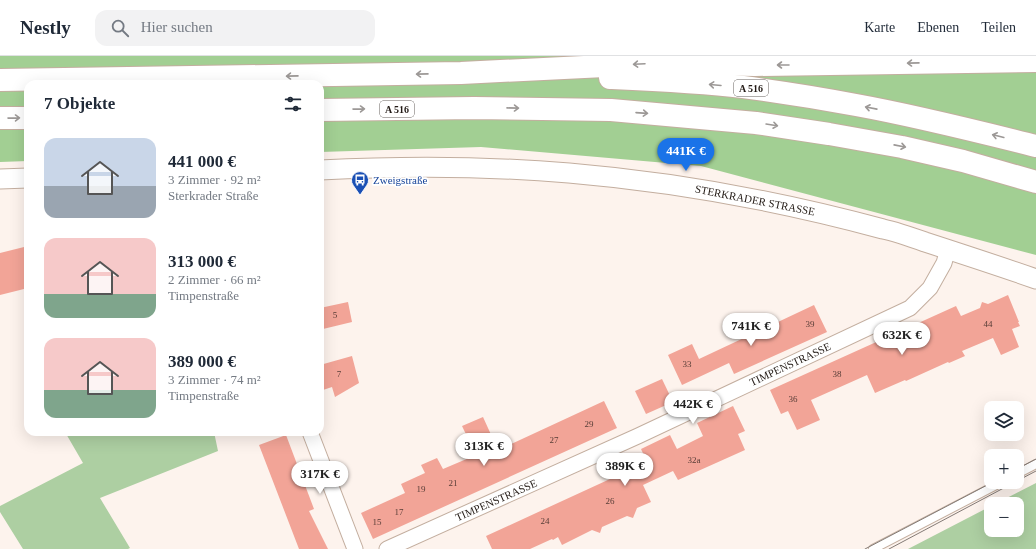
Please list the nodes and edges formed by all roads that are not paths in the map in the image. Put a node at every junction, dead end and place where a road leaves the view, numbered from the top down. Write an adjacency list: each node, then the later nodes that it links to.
1 (1036, 62): 2 (highway, one-way to 2)
2 (461, 73): 3 (highway, A 516, one-way to 3); 7 (highway, A 516, one-way to 2)
3 (0, 80)
4 (324, 110): 11 (highway, A 516, one-way to 11)
5 (0, 118): 6 (highway, one-way to 6)
6 (24, 118)
7 (1036, 146)
8 (324, 170): 12 (street, STERKRADER STRASSE)
9 (24, 178): 10 (street)
10 (0, 179)
11 (1036, 182)
12 (948, 249): 13 (street, STERKRADER STRASSE); 19 (street, TIMPENSTRASSE)
13 (1036, 279)
14 (312, 436): 18 (street)
15 (1036, 464): 16 (lane)
16 (1024, 470)
17 (989, 489): 20 (lane)
18 (355, 549)
19 (387, 549)
20 (873, 549)

